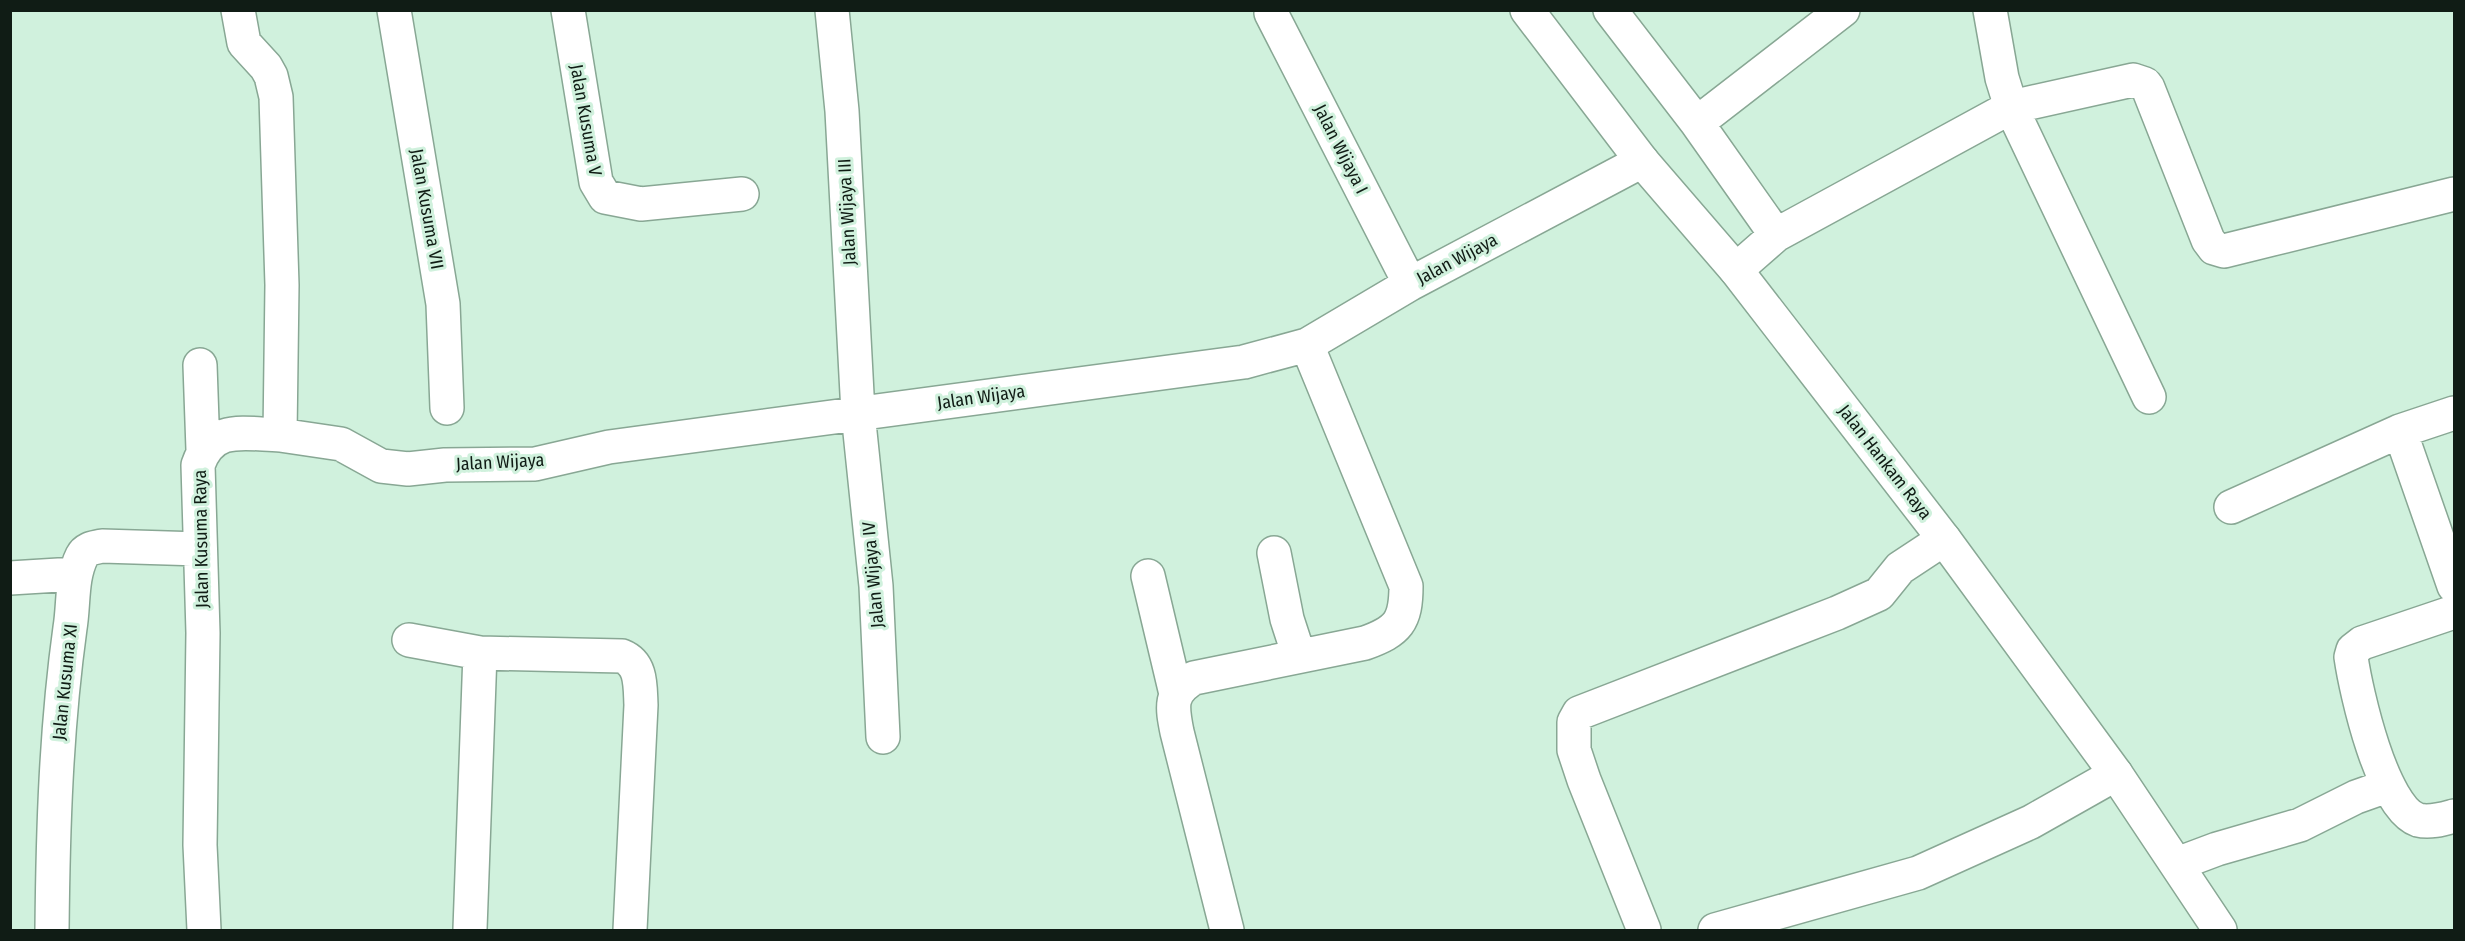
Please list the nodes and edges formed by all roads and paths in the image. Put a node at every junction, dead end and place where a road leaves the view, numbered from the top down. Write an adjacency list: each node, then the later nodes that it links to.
1 (238, 10): 25 (street)
2 (394, 10): 21 (street, Jalan Kusuma VII)
3 (568, 10): 13 (street, Jalan Kusuma V)
4 (832, 10): 22 (street, Jalan Wijaya III)
5 (1527, 10): 12 (street, Jalan Hankam Raya)
6 (1610, 10): 11 (street)
7 (1843, 10): 11 (street)
8 (1990, 10): 10 (street)
9 (1271, 13): 17 (street, Jalan Wijaya I)
10 (2011, 107): 14 (street); 15 (street); 20 (street)
11 (1697, 123): 15 (street)
12 (1642, 161): 16 (street, Jalan Hankam Raya); 17 (street, Jalan Wijaya)
13 (741, 194)
14 (2454, 194)
15 (1776, 235): 16 (street)
16 (1736, 270): 28 (street, Jalan Hankam Raya)
17 (1410, 284): 18 (street, Jalan Wijaya)
18 (1307, 345): 22 (street, Jalan Wijaya); 38 (street)
19 (200, 364): 26 (street)
20 (2149, 397)
21 (447, 408)
22 (858, 413): 25 (street, Jalan Wijaya); 40 (street, Jalan Wijaya IV)
23 (2454, 413): 24 (street)
24 (2400, 431): 27 (street); 34 (street)
25 (280, 435): 26 (street, Jalan Kusuma Raya)
26 (203, 450): 29 (street, Jalan Kusuma Raya)
27 (2231, 507)
28 (1944, 539): 41 (street, Jalan Hankam Raya); 50 (street)
29 (201, 549): 31 (street); 47 (street, Jalan Kusuma Raya)
30 (1274, 553): 38 (street)
31 (75, 573): 33 (street); 46 (street, Jalan Kusuma XI)
32 (1148, 576): 39 (street)
33 (10, 579)
34 (2454, 586)
35 (2454, 612): 42 (street)
36 (409, 640): 37 (street)
37 (480, 653): 45 (street); 48 (street)
38 (1299, 656): 39 (street)
39 (1176, 694): 49 (street)
40 (883, 737)
41 (2115, 774): 44 (street, Jalan Hankam Raya); 51 (street)
42 (2387, 786): 43 (street); 44 (street)
43 (2454, 816)
44 (2177, 864): 52 (street, Jalan Hankam Raya)
45 (470, 929)
46 (52, 930)
47 (204, 930)
48 (630, 930)
49 (1227, 930)
50 (1644, 930)
51 (1715, 930)
52 (2220, 930)

